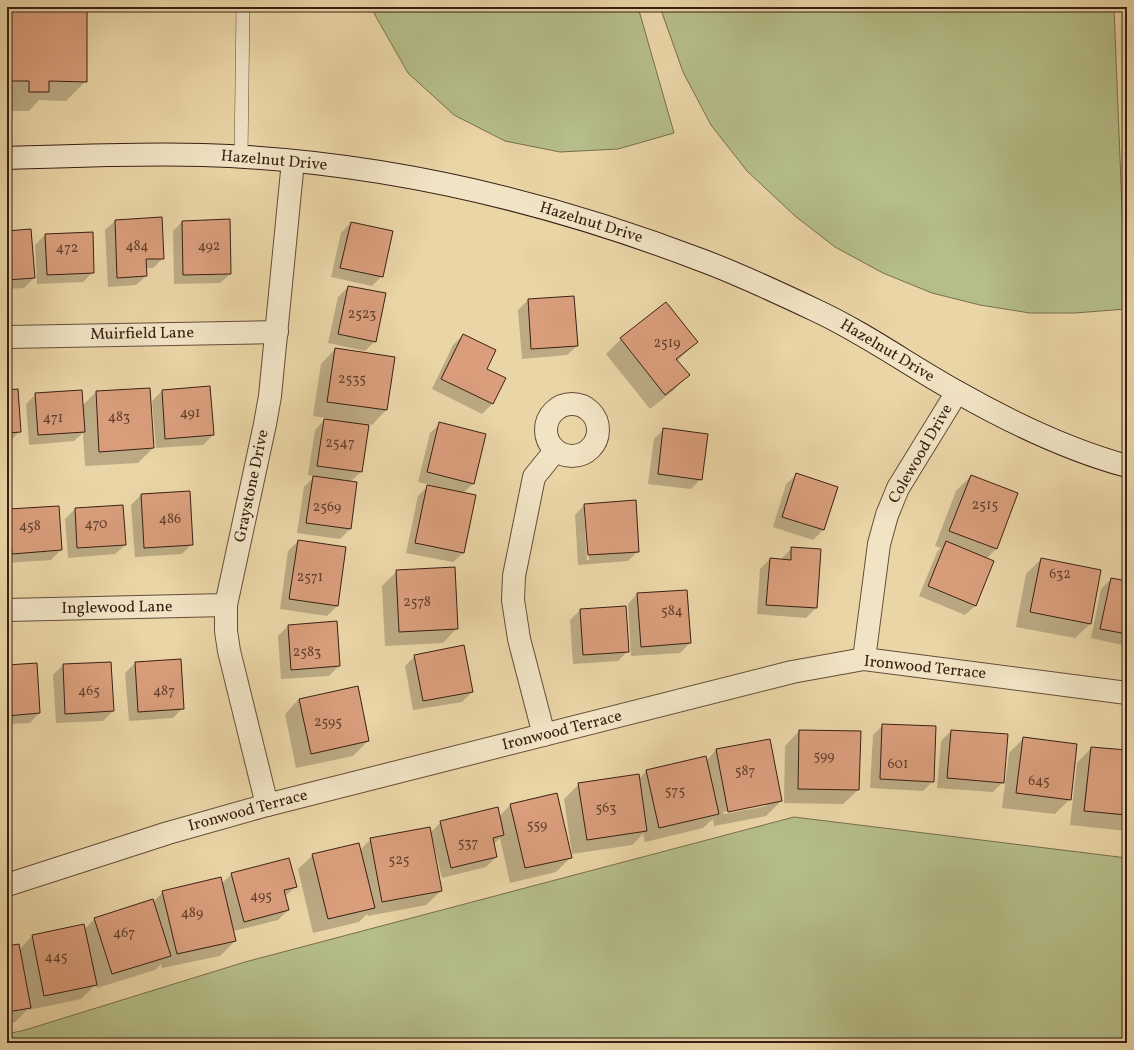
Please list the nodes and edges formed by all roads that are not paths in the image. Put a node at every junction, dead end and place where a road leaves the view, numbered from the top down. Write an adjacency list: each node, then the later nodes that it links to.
1 (243, 7): 2 (lane)
2 (241, 157): 3 (street, Hazelnut Drive); 4 (street, Hazelnut Drive)
3 (7, 158)
4 (293, 161): 5 (street, Graystone Drive); 7 (street, Hazelnut Drive)
5 (277, 332): 6 (street, Muirfield Lane); 10 (street, Graystone Drive)
6 (7, 337)
7 (957, 392): 9 (street, Hazelnut Drive); 12 (street, Colewood Drive)
8 (555, 451): 14 (street)
9 (1127, 466)
10 (226, 605): 11 (street, Inglewood Lane); 15 (street, Graystone Drive)
11 (7, 610)
12 (864, 659): 13 (street, Ironwood Terrace); 14 (street, Ironwood Terrace)
13 (1127, 693)
14 (544, 735): 15 (street, Ironwood Terrace)
15 (267, 805): 16 (street, Ironwood Terrace)
16 (7, 885)

